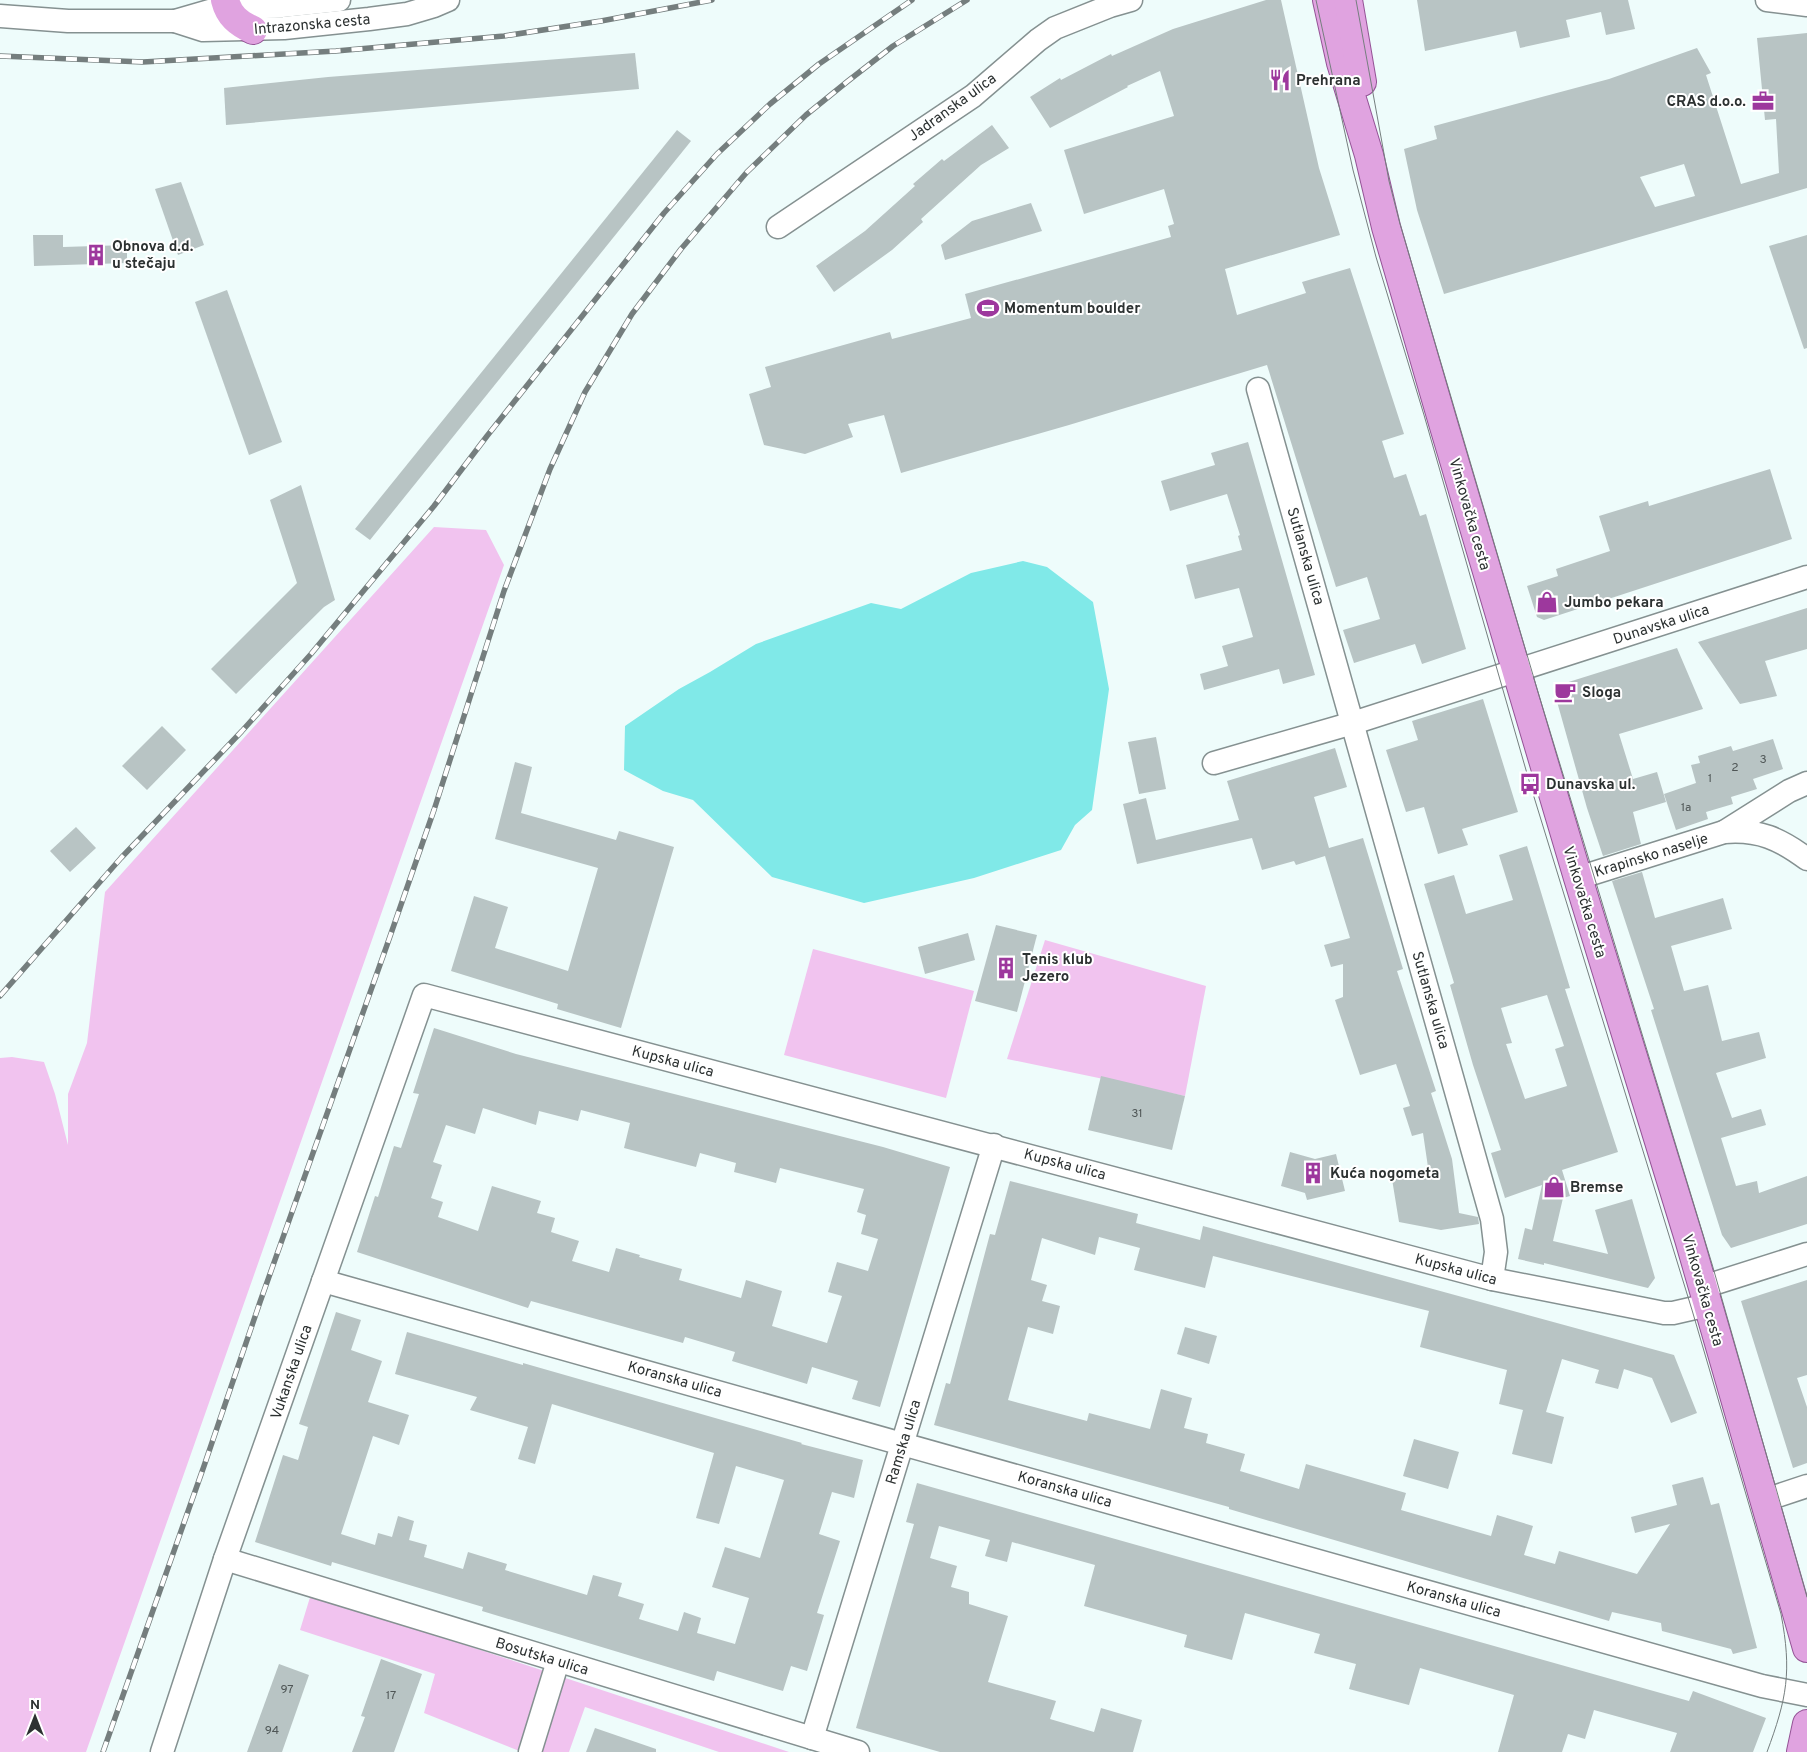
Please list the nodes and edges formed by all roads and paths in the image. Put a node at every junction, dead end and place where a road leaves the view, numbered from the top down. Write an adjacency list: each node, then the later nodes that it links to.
1 (339, 0): 7 (street, Intrazonska cesta)
2 (448, 0): 11 (street, Intrazonska cesta)
3 (1130, 0): 13 (street, Jadranska ulica)
4 (1327, 0): 12 (main road, Vinkovačka cesta)
5 (1348, 0): 12 (main road, Vinkovačka cesta)
6 (1767, 0): 8 (street)
7 (226, 4): 10 (street, Intrazonska cesta); 11 (main road)
8 (1807, 5)
9 (0, 16): 10 (street, Intrazonska cesta)
10 (175, 21): 11 (street, Intrazonska cesta)
11 (253, 30)
12 (1369, 155): 16 (main road, Vinkovačka cesta)
13 (778, 227)
14 (1258, 389): 17 (street, Sutlanska ulica)
15 (1807, 577): 16 (street, Dunavska ulica)
16 (1516, 670): 17 (street); 24 (main road, Vinkovačka cesta)
17 (1353, 723): 18 (street); 28 (street, Sutlanska ulica)
18 (1214, 763)
19 (1807, 783): 20 (street, Krapinsko naselje)
20 (1779, 798): 21 (street, Krapinsko naselje); 22 (street)
21 (1724, 832): 22 (street, Krapinsko naselje); 24 (street, Krapinsko naselje)
22 (1785, 844): 23 (street, Krapinsko naselje)
23 (1807, 859)
24 (1578, 878): 30 (main road, Vinkovačka cesta)
25 (424, 995): 26 (street, Kupska ulica); 29 (street, Vukanska ulica)
26 (994, 1145): 28 (street, Kupska ulica); 31 (street, Ramska ulica)
27 (1807, 1254): 30 (street, Kupska ulica)
28 (1492, 1279): 30 (street, Kupska ulica)
29 (323, 1281): 31 (street, Koranska ulica); 34 (street, Vukanska ulica)
30 (1705, 1296): 33 (main road, Vinkovačka cesta)
31 (902, 1443): 37 (street, Koranska ulica); 39 (street, Ramska ulica)
32 (1807, 1486): 33 (street)
33 (1765, 1500): 35 (main road, Vinkovačka cesta)
34 (225, 1559): 36 (street, Bosutska ulica); 40 (street, Vukanska ulica)
35 (1807, 1648)
36 (558, 1661): 39 (street, Bosutska ulica); 41 (street)
37 (1807, 1696)
38 (1807, 1724): 43 (main road)
39 (812, 1738): 42 (street, Bosutska ulica)
40 (162, 1752)
41 (530, 1752)
42 (858, 1752)
43 (1801, 1752)

